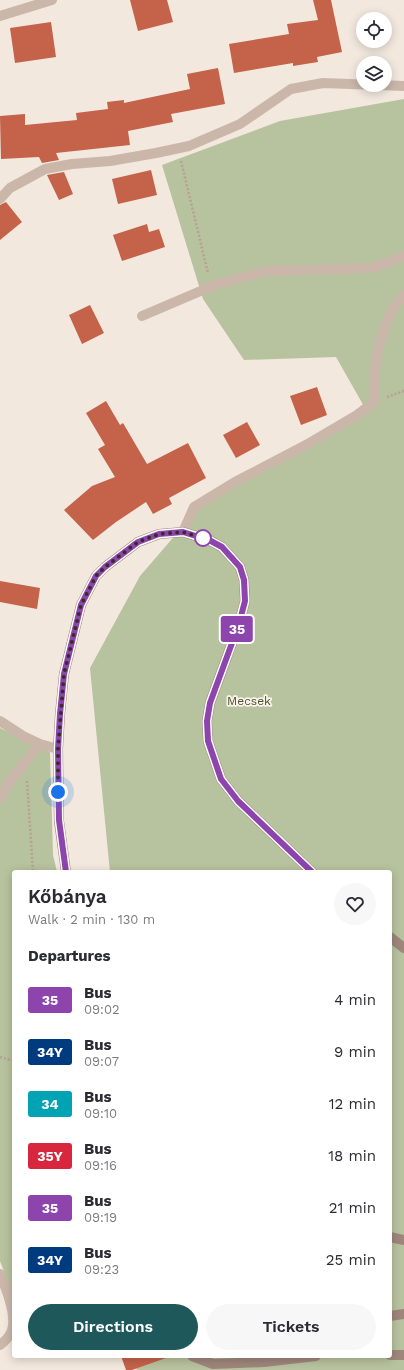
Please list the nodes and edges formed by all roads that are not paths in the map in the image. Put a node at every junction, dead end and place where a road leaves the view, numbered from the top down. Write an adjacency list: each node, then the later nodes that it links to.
1 (52, 0): 2 (street)
2 (0, 16)
3 (404, 86): 4 (street)
4 (0, 199)
5 (404, 256): 7 (street)
6 (404, 295): 8 (street)
7 (142, 316)
8 (183, 532): 11 (street); 14 (street)
9 (0, 721): 10 (street)
10 (40, 744): 11 (street); 12 (street)
11 (58, 749): 13 (street)
12 (0, 799)
13 (66, 870)
14 (310, 870)
15 (392, 939): 16 (street)
16 (404, 948)
17 (392, 1237): 18 (street)
18 (404, 1240)
19 (0, 1274): 20 (street)
20 (12, 1312)
21 (404, 1314): 22 (street)
22 (392, 1316)
23 (12, 1330): 24 (street)
24 (0, 1345)
25 (392, 1355): 26 (street)
26 (404, 1355)
27 (197, 1358): 28 (street)
28 (299, 1358)

